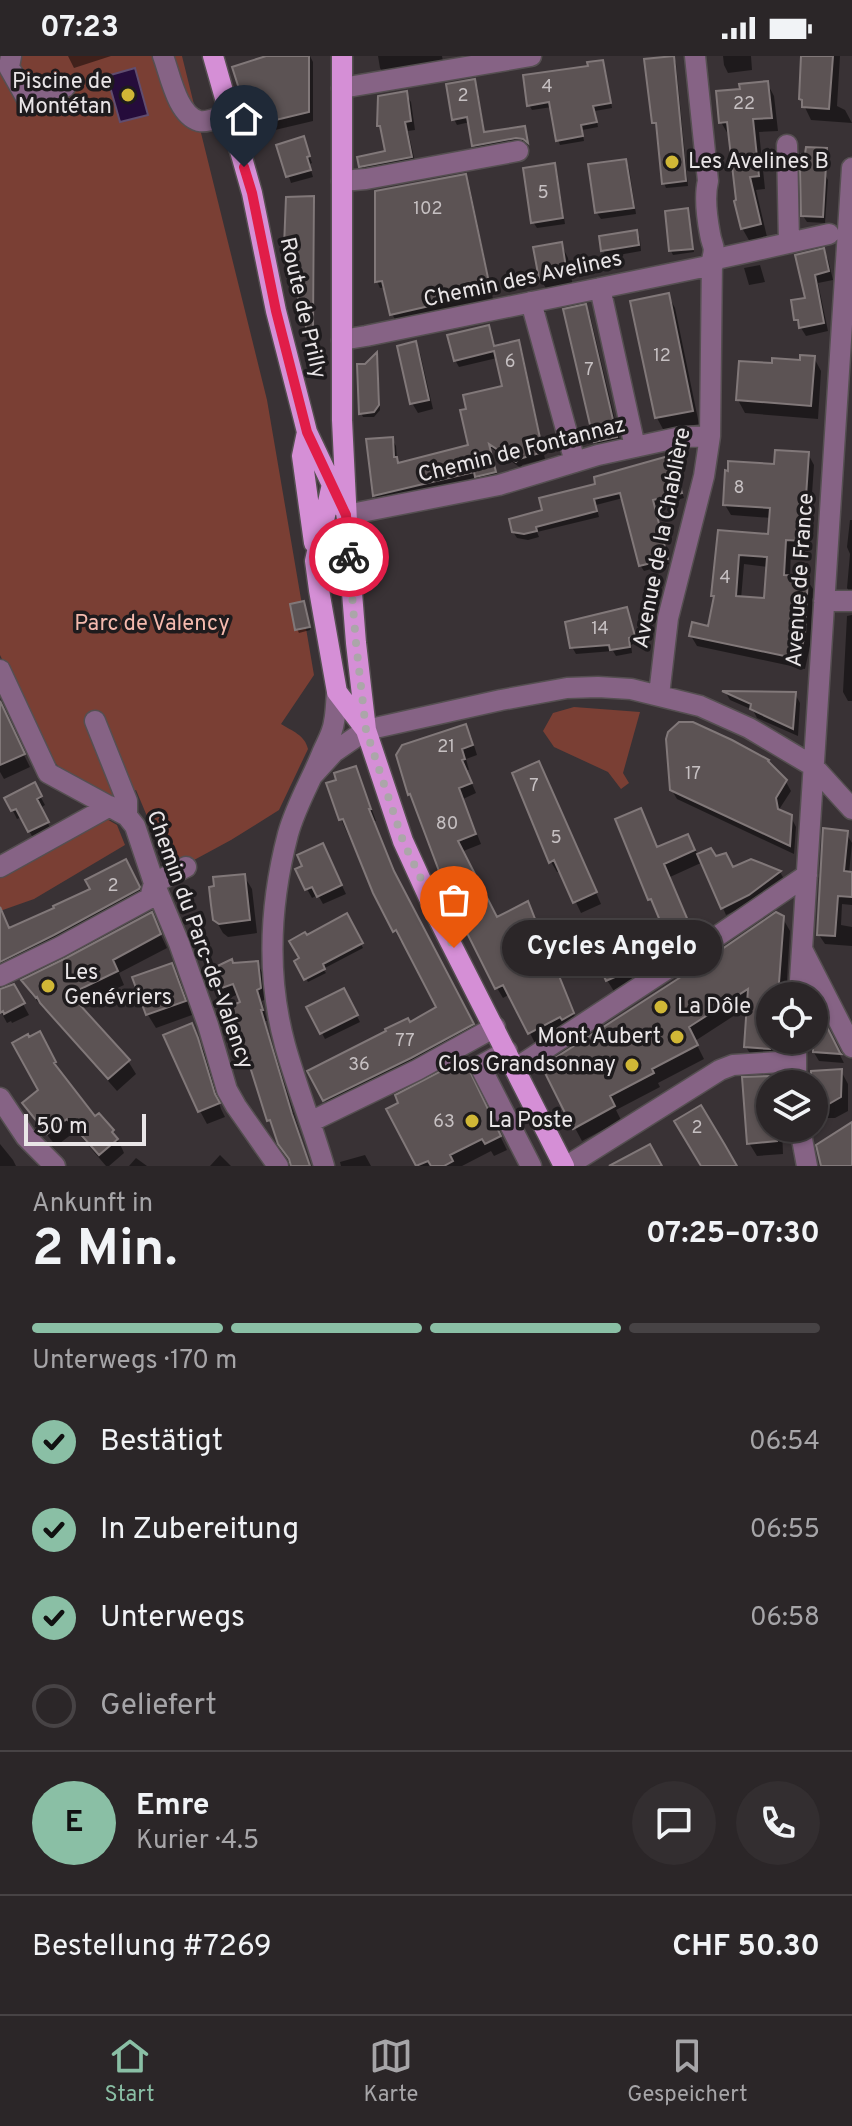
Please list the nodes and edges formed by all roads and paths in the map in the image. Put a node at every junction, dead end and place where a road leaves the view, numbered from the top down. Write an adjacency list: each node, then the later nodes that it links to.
1 (11, 56): 7 (street)
2 (163, 56): 9 (street)
3 (213, 56): 9 (main road, Route de Prilly)
4 (342, 56): 8 (main road)
5 (531, 56): 8 (street)
6 (695, 56): 16 (street, Avenue de la Chablière)
7 (65, 87)
8 (342, 88): 13 (main road)
9 (230, 114): 21 (main road, Route de Prilly)
10 (787, 145): 15 (street)
11 (518, 151): 13 (street)
12 (852, 168): 28 (street, Avenue de France)
13 (342, 181): 19 (main road)
14 (829, 234): 15 (street, Chemin des Avelines)
15 (789, 243): 16 (street, Chemin des Avelines)
16 (712, 262): 17 (street, Chemin des Avelines); 22 (street, Avenue de la Chablière)
17 (600, 288): 18 (street, Chemin des Avelines); 23 (street)
18 (531, 302): 19 (street, Chemin des Avelines); 24 (street)
19 (342, 340): 20 (main road)
20 (342, 420): 25 (main road); 26 (main road)
21 (307, 432): 25 (main road, Route de Prilly); 27 (main road, Route de Prilly)
22 (710, 436): 23 (street, Chemin de Fontannaz); 32 (street, Avenue de la Chablière)
23 (635, 447): 24 (street, Chemin de Fontannaz)
24 (575, 462): 26 (street, Chemin de Fontannaz)
25 (331, 485): 26 (main road, Route de Prilly); 27 (main road)
26 (346, 515): 34 (main road)
27 (315, 561): 31 (main road, Route de Prilly)
28 (824, 601): 29 (street); 35 (street, Avenue de France)
29 (852, 601)
30 (0, 670): 38 (street)
31 (337, 692): 34 (main road); 36 (street)
32 (659, 695): 34 (street); 35 (street)
33 (95, 721): 38 (street, Chemin du Parc-de-Valency)
34 (366, 730): 36 (street); 46 (main road)
35 (813, 766): 37 (street); 41 (street, Avenue de France)
36 (313, 775): 53 (street)
37 (849, 802)
38 (119, 811): 39 (street); 42 (street, Chemin du Parc-de-Valency)
39 (0, 867)
40 (186, 867): 42 (street)
41 (807, 875): 43 (street, Avenue de France); 49 (street)
42 (154, 883): 44 (street); 56 (street, Chemin du Parc-de-Valency)
43 (802, 948): 45 (street, Avenue de France); 47 (street)
44 (0, 976)
45 (800, 982)
46 (495, 1027): 49 (main road); 53 (street)
47 (852, 1047)
48 (795, 1054): 50 (street)
49 (512, 1060): 58 (street); 59 (main road)
50 (795, 1061): 51 (street); 59 (street)
51 (795, 1070)
52 (0, 1098): 55 (street)
53 (310, 1122): 57 (street)
54 (803, 1142): 60 (street)
55 (55, 1166)
56 (278, 1166)
57 (324, 1166)
58 (531, 1166)
59 (566, 1166)
60 (807, 1166)

